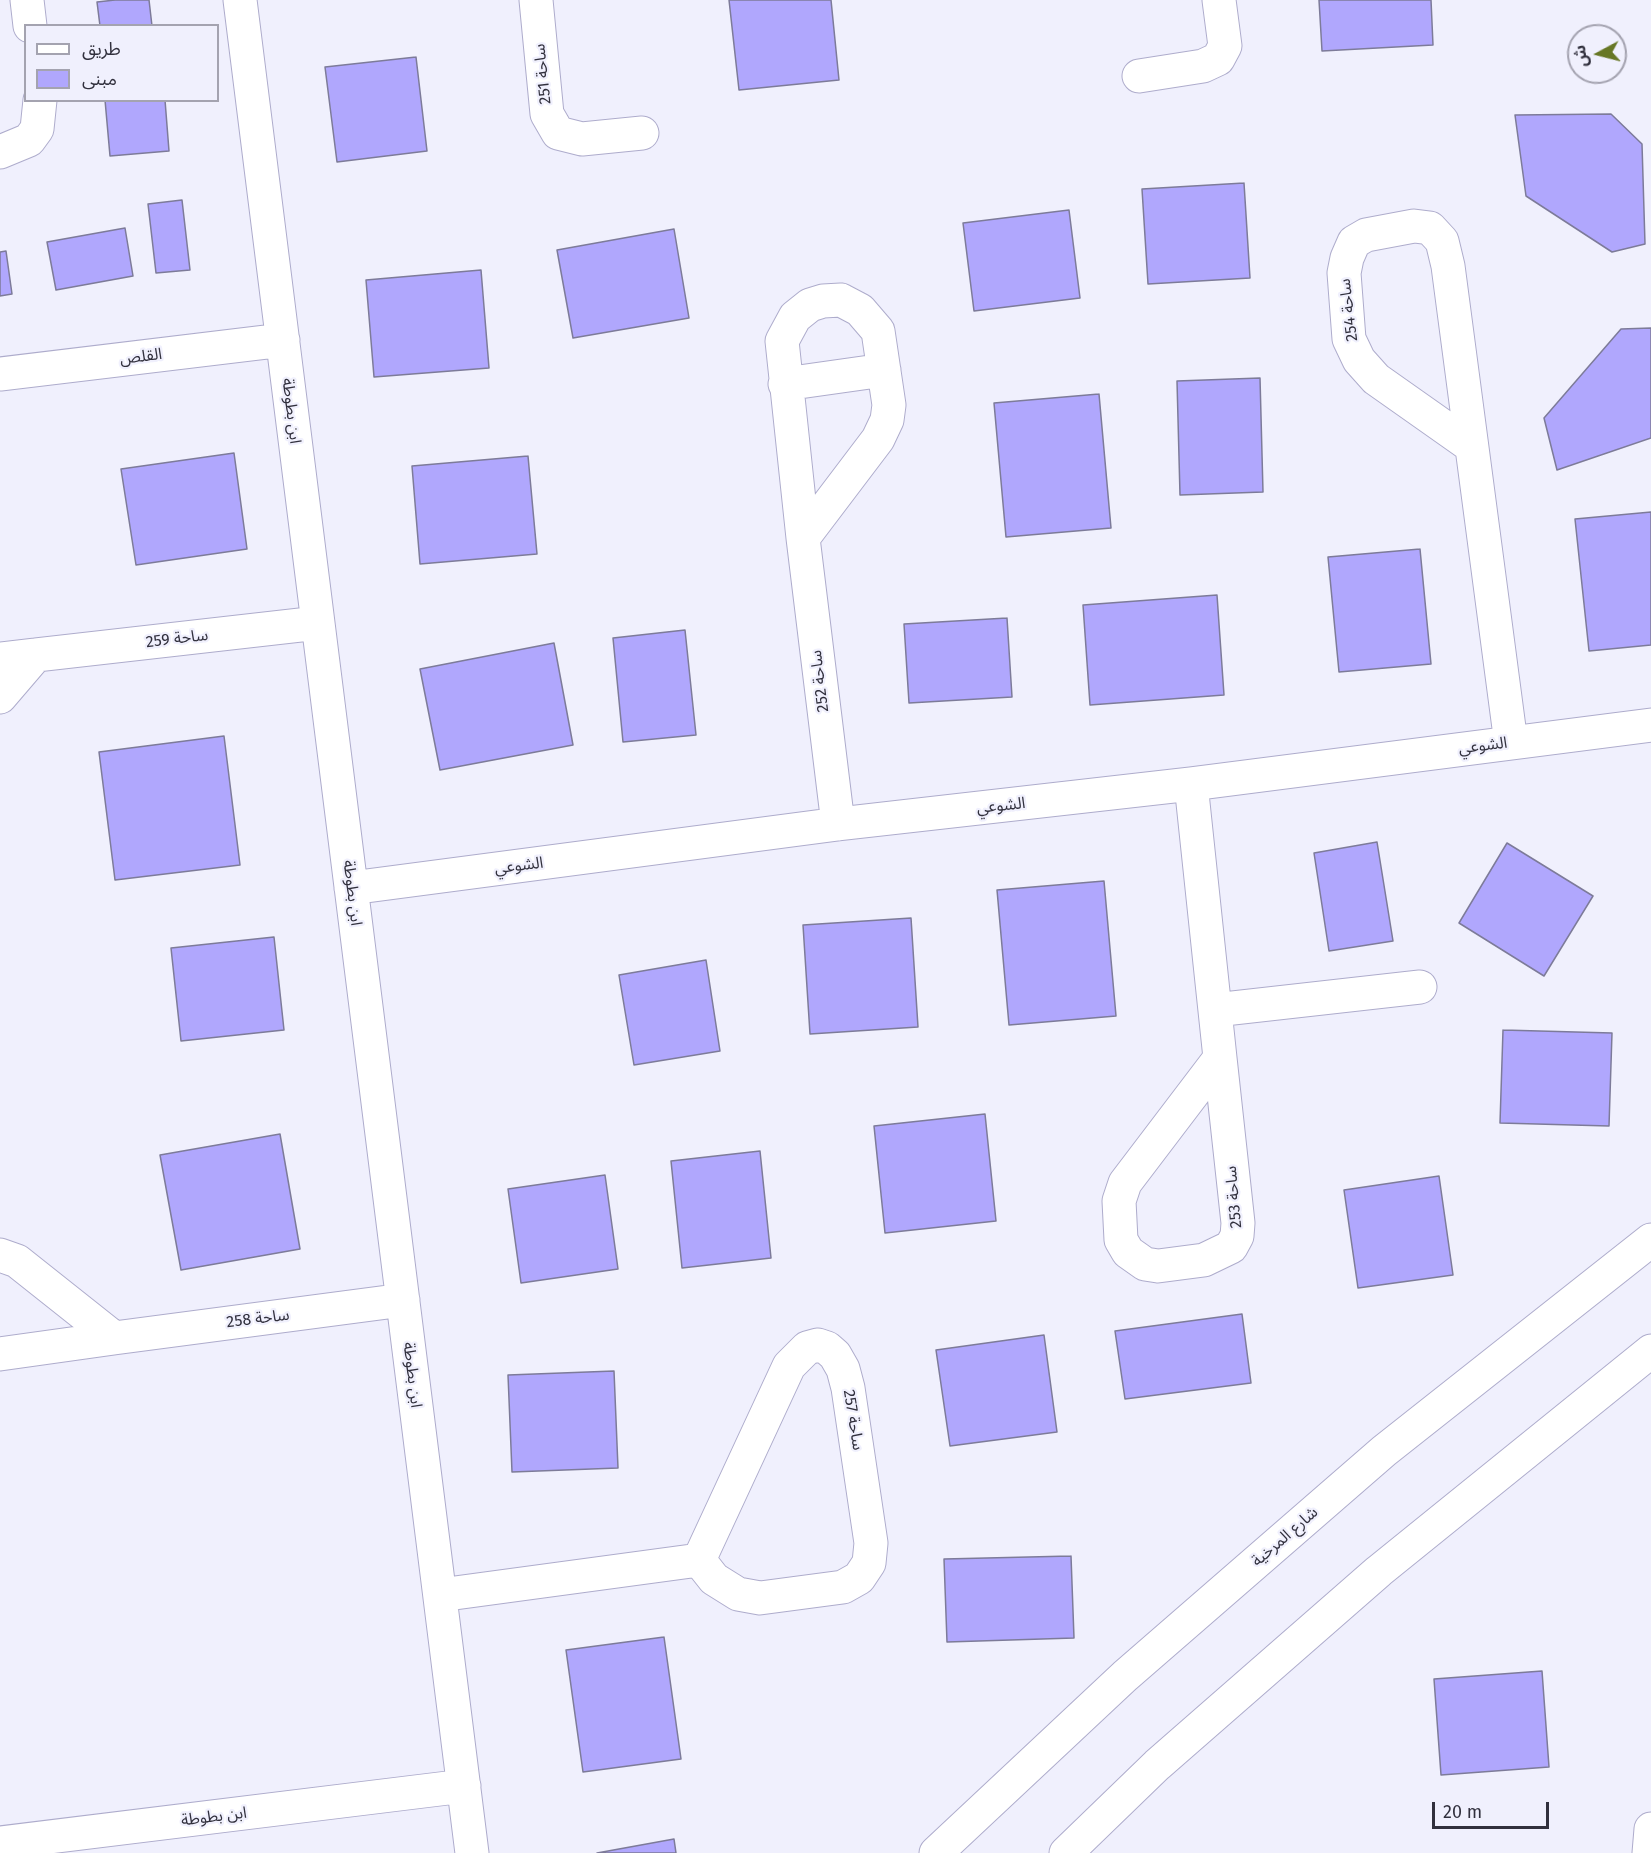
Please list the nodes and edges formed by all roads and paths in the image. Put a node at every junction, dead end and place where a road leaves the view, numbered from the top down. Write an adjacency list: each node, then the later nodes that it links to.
1 (27, 0): 5 (main road)
2 (240, 0): 10 (main road, ابن بطوطة)
3 (536, 0): 8 (main road, ساحة 251)
4 (1219, 0): 6 (main road)
5 (30, 24)
6 (1139, 76)
7 (40, 102): 9 (main road)
8 (642, 134)
9 (0, 152)
10 (283, 340): 12 (main road, القلص); 16 (main road, ابن بطوطة)
11 (884, 370): 13 (main road); 13 (main road, ساحة 252); 15 (main road, ساحة 252)
12 (0, 374)
13 (785, 384): 15 (main road, ساحة 252)
14 (1471, 446): 14 (main road, ساحة 254); 21 (main road, ساحة 254)
15 (803, 538): 23 (main road, ساحة 252)
16 (318, 623): 17 (main road, ساحة 259); 24 (main road, ابن بطوطة)
17 (36, 655): 18 (main road, ساحة 259); 19 (main road)
18 (0, 659)
19 (0, 697)
20 (1651, 725): 21 (main road, الشوعي)
21 (1511, 743): 22 (main road, الشوعي)
22 (1191, 784): 23 (main road, الشوعي); 26 (main road, ساحة 253)
23 (838, 824): 24 (main road, الشوعي)
24 (351, 888): 30 (main road, ابن بطوطة)
25 (1420, 987): 26 (main road)
26 (1215, 1010): 27 (main road, ساحة 253)
27 (1220, 1058): 27 (main road, ساحة 253)
28 (1651, 1240): 40 (main road, شارع المرخية)
29 (0, 1255): 31 (main road)
30 (403, 1300): 31 (main road, ساحة 258); 35 (main road, ابن بطوطة)
31 (114, 1338): 33 (main road, ساحة 258)
32 (1651, 1351): 41 (main road)
33 (0, 1354)
34 (699, 1560): 34 (main road, ساحة 257); 35 (main road)
35 (440, 1595): 36 (main road, ابن بطوطة)
36 (464, 1786): 38 (main road, ابن بطوطة); 39 (main road, ابن بطوطة)
37 (1651, 1829): 42 (main road)
38 (0, 1843)
39 (472, 1853)
40 (936, 1853)
41 (1066, 1853)
42 (1649, 1853)

